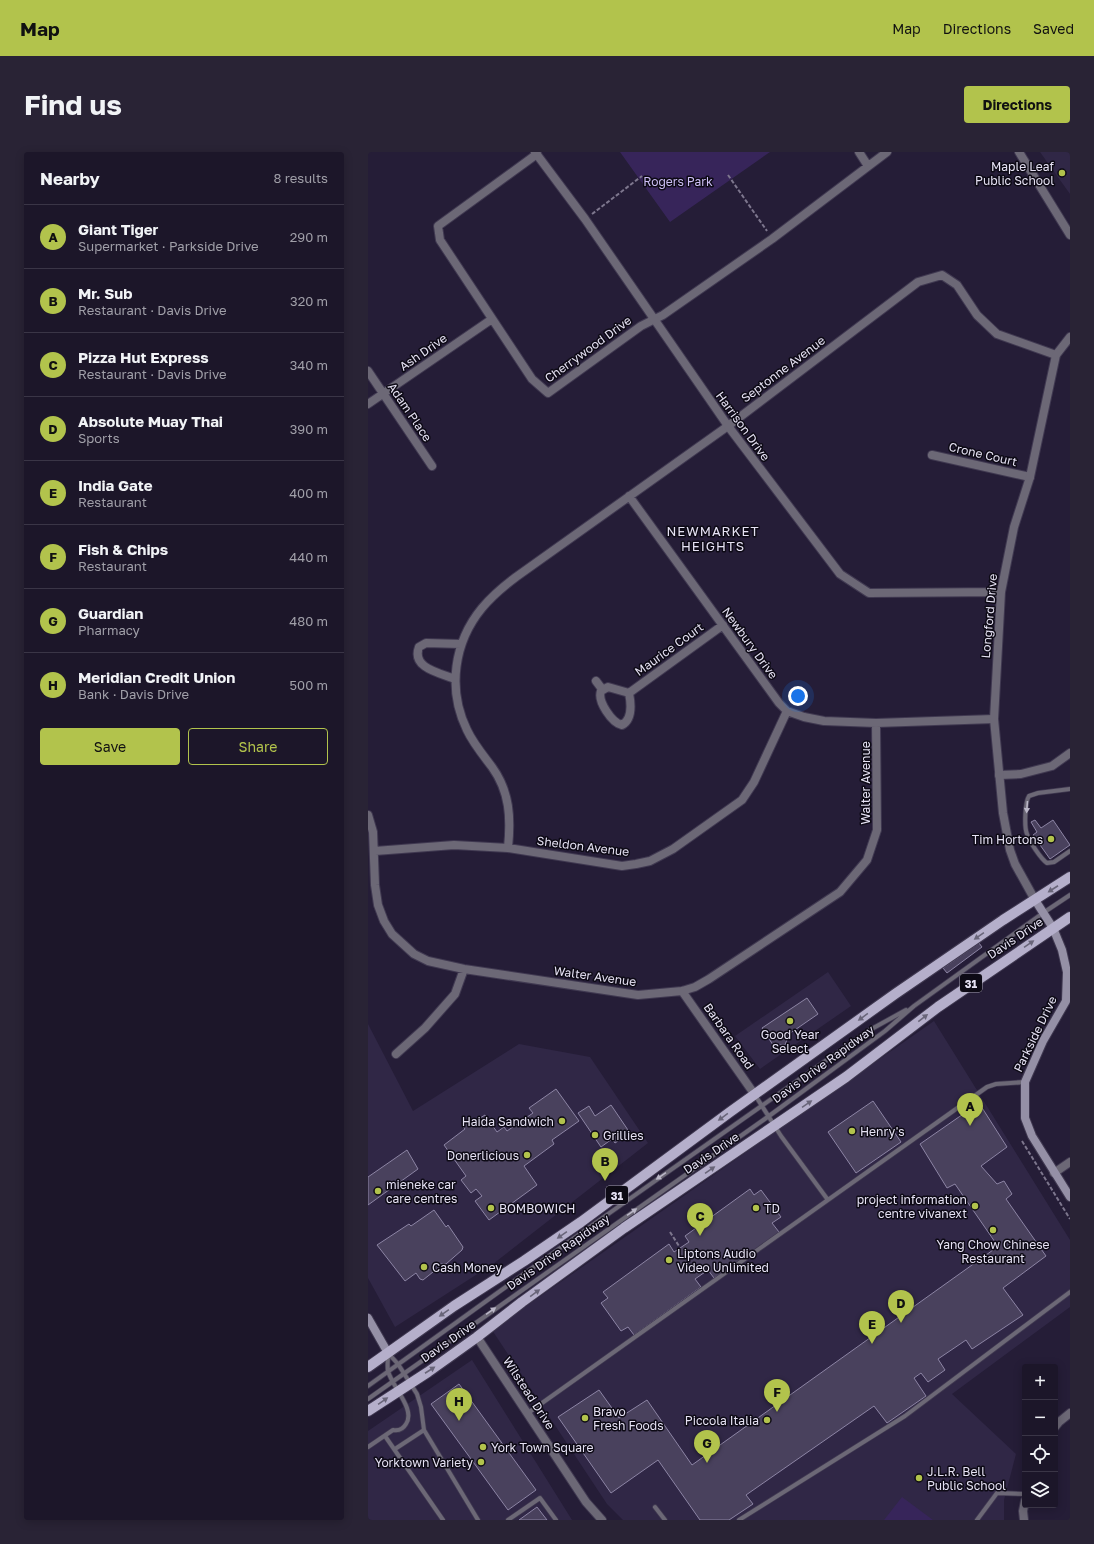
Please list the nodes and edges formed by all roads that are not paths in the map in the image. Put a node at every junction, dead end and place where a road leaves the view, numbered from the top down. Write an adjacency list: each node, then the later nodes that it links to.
1 (859, 152): 5 (street)
2 (888, 152): 5 (street, Cherrywood Drive)
3 (1019, 152): 6 (street)
4 (536, 153): 7 (street, Cherrywood Drive); 8 (street, Harrison Drive)
5 (868, 166): 8 (street, Cherrywood Drive)
6 (1070, 235)
7 (492, 318): 8 (street, Cherrywood Drive); 12 (street, Ash Drive)
8 (653, 320): 14 (street, Harrison Drive)
9 (1070, 337): 10 (street, Longford Drive)
10 (1056, 355): 14 (street, Septonne Avenue); 17 (street, Longford Drive)
11 (368, 371): 12 (street, Adam Place)
12 (383, 394): 13 (street, Ash Drive); 16 (street, Adam Place)
13 (368, 404)
14 (728, 426): 18 (street, Septonne Avenue); 19 (street, Harrison Drive)
15 (932, 455): 17 (street, Crone Court)
16 (432, 466)
17 (1030, 478): 19 (street, Longford Drive)
18 (629, 496): 20 (street, Newbury Drive); 21 (street, Septonne Avenue)
19 (1001, 592): 27 (street, Longford Drive)
20 (722, 625): 25 (street, Maurice Court); 26 (street, Newbury Drive)
21 (461, 644): 22 (street, Septonne Avenue); 22 (street)
22 (455, 679): 33 (street, Septonne Avenue)
23 (596, 681): 24 (street)
24 (602, 689): 25 (street, Maurice Court); 25 (street, Maurice Court)
25 (629, 693)
26 (787, 711): 28 (street); 33 (street, Sheldon Avenue)
27 (994, 719): 28 (street); 30 (street, Longford Drive)
28 (876, 723): 43 (street, Walter Avenue)
29 (1070, 753): 30 (street)
30 (998, 775): 38 (street, Longford Drive)
31 (1070, 789): 35 (lane, one-way to 35)
32 (368, 815): 34 (street, Walter Avenue)
33 (508, 848): 34 (street, Sheldon Avenue)
34 (375, 851): 42 (street, Walter Avenue)
35 (1070, 851)
36 (1070, 877): 38 (main road, Davis Drive / 31, one-way to 38)
37 (1070, 895): 39 (lane, Davis Drive Rapidway)
38 (1035, 900): 39 (main road, Parkside Drive); 47 (main road, Davis Drive / 31, one-way to 47)
39 (1043, 913): 41 (main road, Parkside Drive); 44 (lane, Davis Drive Rapidway)
40 (1070, 917): 41 (main road, Davis Drive / 31)
41 (1053, 928): 46 (main road, Parkside Drive); 50 (main road, Davis Drive / 31, one-way to 41)
42 (464, 969): 43 (street, Walter Avenue); 45 (street)
43 (682, 991): 47 (street, Barbara Road)
44 (914, 1006): 48 (lane, Davis Drive Rapidway); 49 (lane, Davis Drive Rapidway)
45 (396, 1054)
46 (1025, 1082): 52 (main road, Parkside Drive); 54 (lane)
47 (755, 1095): 48 (lane); 58 (main road, Davis Drive / 31, one-way to 58)
48 (762, 1106): 49 (lane); 59 (lane, Davis Drive Rapidway, one-way to 59)
49 (769, 1116): 50 (lane); 62 (lane, Davis Drive Rapidway, one-way to 49)
50 (775, 1126): 54 (lane); 57 (main road, Davis Drive / 31, one-way to 50)
51 (1070, 1162): 52 (street)
52 (1054, 1173): 53 (main road, Parkside Drive)
53 (1070, 1197)
54 (828, 1200): 68 (lane)
55 (1070, 1292): 84 (lane)
56 (368, 1318): 58 (main road)
57 (477, 1337): 62 (main road, Davis Drive / 31, one-way to 57); 68 (street, Wilstead Drive)
58 (388, 1353): 59 (lane); 60 (main road, Davis Drive / 31); 61 (lane)
59 (398, 1364): 61 (lane, Davis Drive Rapidway); 62 (lane)
60 (368, 1367)
61 (388, 1371): 63 (lane); 64 (lane, Davis Drive Rapidway)
62 (407, 1378): 63 (lane, Davis Drive Rapidway); 65 (main road, Davis Drive / 31); 71 (lane)
63 (393, 1381): 65 (lane); 66 (lane, Davis Drive Rapidway)
64 (368, 1386)
65 (397, 1391): 67 (main road, Davis Drive / 31, one-way to 65); 72 (lane)
66 (368, 1399)
67 (368, 1411)
68 (528, 1413): 82 (street, Wilstead Drive)
69 (1070, 1413): 70 (street)
70 (1058, 1423)
71 (424, 1430): 74 (lane); 79 (lane)
72 (385, 1436): 73 (lane); 74 (lane)
73 (368, 1447)
74 (395, 1448): 78 (lane)
75 (1022, 1494): 85 (lane)
76 (655, 1507): 83 (lane)
77 (1024, 1508): 86 (street)
78 (443, 1520)
79 (478, 1520)
80 (508, 1520): 81 (lane)
81 (556, 1520)
82 (602, 1520)
83 (665, 1520)
84 (738, 1520)
85 (977, 1520)
86 (1024, 1520)

